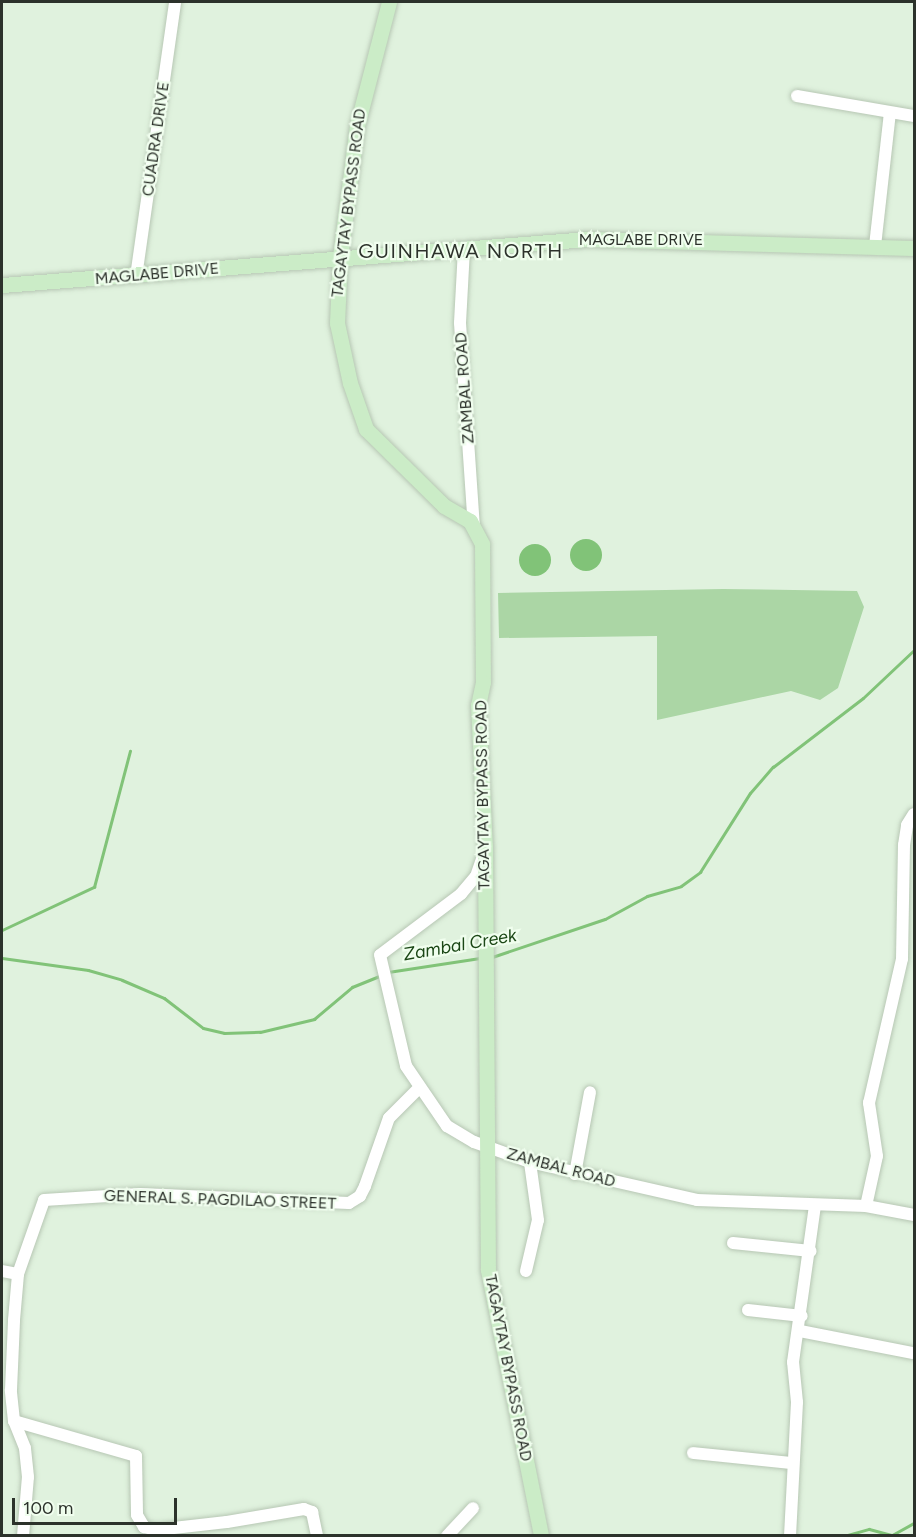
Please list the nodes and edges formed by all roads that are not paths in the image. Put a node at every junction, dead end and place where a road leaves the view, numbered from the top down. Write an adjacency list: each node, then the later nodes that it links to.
1 (175, 2): 10 (street, CUADRA DRIVE)
2 (389, 2): 9 (main road, TAGAYTAY BYPASS ROAD)
3 (797, 96): 4 (street)
4 (890, 113): 5 (street); 6 (street)
5 (915, 116)
6 (875, 246): 7 (main road, MAGLABE DRIVE); 8 (main road, MAGLABE DRIVE)
7 (915, 248)
8 (464, 249): 9 (main road, MAGLABE DRIVE); 12 (street, ZAMBAL ROAD)
9 (340, 257): 10 (main road, MAGLABE DRIVE); 12 (main road, TAGAYTAY BYPASS ROAD)
10 (136, 277): 11 (main road, MAGLABE DRIVE)
11 (2, 285)
12 (474, 526): 14 (main road, TAGAYTAY BYPASS ROAD)
13 (915, 813): 21 (street)
14 (485, 846): 15 (street, ZAMBAL ROAD); 17 (main road, TAGAYTAY BYPASS ROAD)
15 (418, 1089): 17 (street, ZAMBAL ROAD); 27 (street, GENERAL S. PAGDILAO STREET)
16 (590, 1092): 19 (street)
17 (489, 1147): 18 (street, ZAMBAL ROAD); 39 (main road, TAGAYTAY BYPASS ROAD)
18 (530, 1162): 19 (street, ZAMBAL ROAD); 26 (street)
19 (574, 1173): 20 (street, ZAMBAL ROAD)
20 (815, 1206): 21 (street, ZAMBAL ROAD); 24 (street)
21 (866, 1206): 22 (street, ZAMBAL ROAD)
22 (915, 1215)
23 (733, 1242): 24 (street)
24 (811, 1251): 29 (street)
25 (2, 1271): 27 (street)
26 (526, 1271)
27 (18, 1274): 32 (street, GENERAL S. PAGDILAO STREET)
28 (748, 1310): 29 (street)
29 (802, 1316): 30 (street)
30 (800, 1331): 31 (street); 34 (street)
31 (912, 1353)
32 (14, 1421): 36 (street, GENERAL S. PAGDILAO STREET); 37 (street)
33 (693, 1454): 34 (street)
34 (792, 1463): 40 (street)
35 (473, 1508): 38 (street)
36 (23, 1536)
37 (317, 1536)
38 (447, 1536)
39 (542, 1536)
40 (790, 1536)

